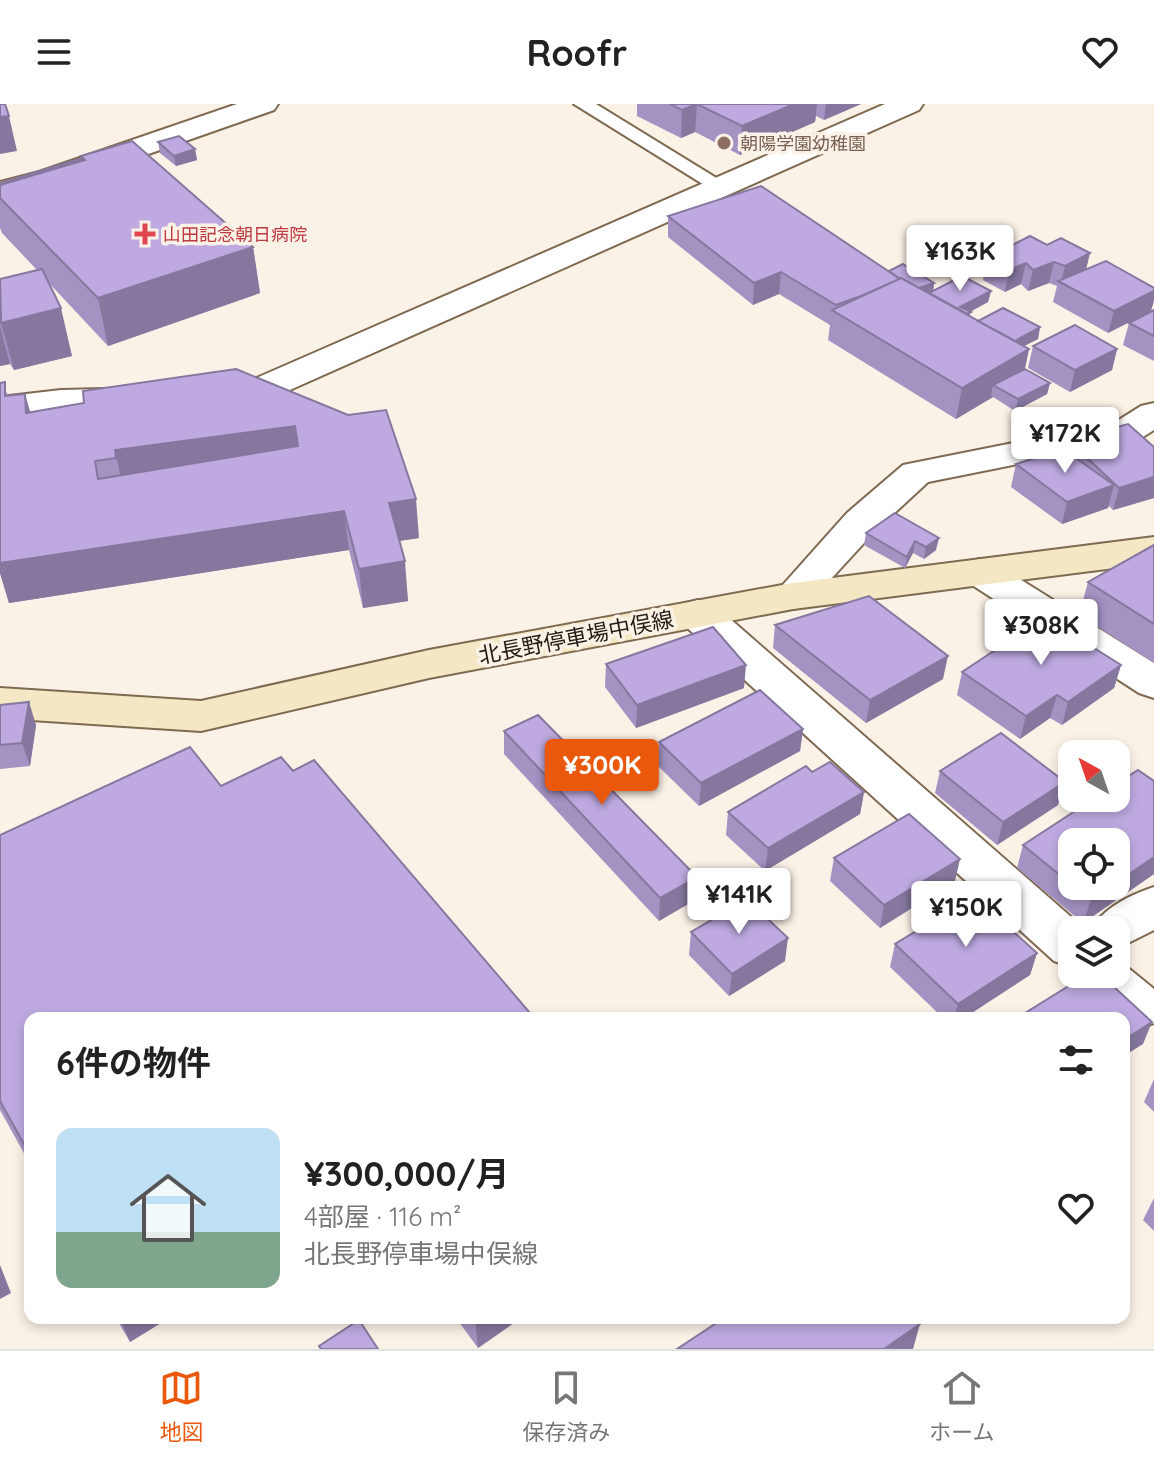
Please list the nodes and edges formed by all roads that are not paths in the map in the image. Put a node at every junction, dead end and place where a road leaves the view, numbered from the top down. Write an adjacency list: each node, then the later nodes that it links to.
1 (264, 104): 5 (street)
2 (583, 104): 4 (lane)
3 (909, 104): 4 (street)
4 (721, 187): 6 (street)
5 (0, 191)
6 (0, 408)
7 (1154, 414): 10 (street)
8 (1154, 550): 9 (main road, 北長野停車場中俣線)
9 (980, 572): 10 (main road, 北長野停車場中俣線); 12 (street)
10 (793, 596): 11 (main road, 北長野停車場中俣線)
11 (698, 614): 13 (main road, 北長野停車場中俣線); 16 (street)
12 (1154, 683)
13 (0, 703)
14 (1154, 906): 15 (street)
15 (1130, 921)
16 (1058, 935)
17 (1118, 988): 18 (street)
18 (1139, 1007)

